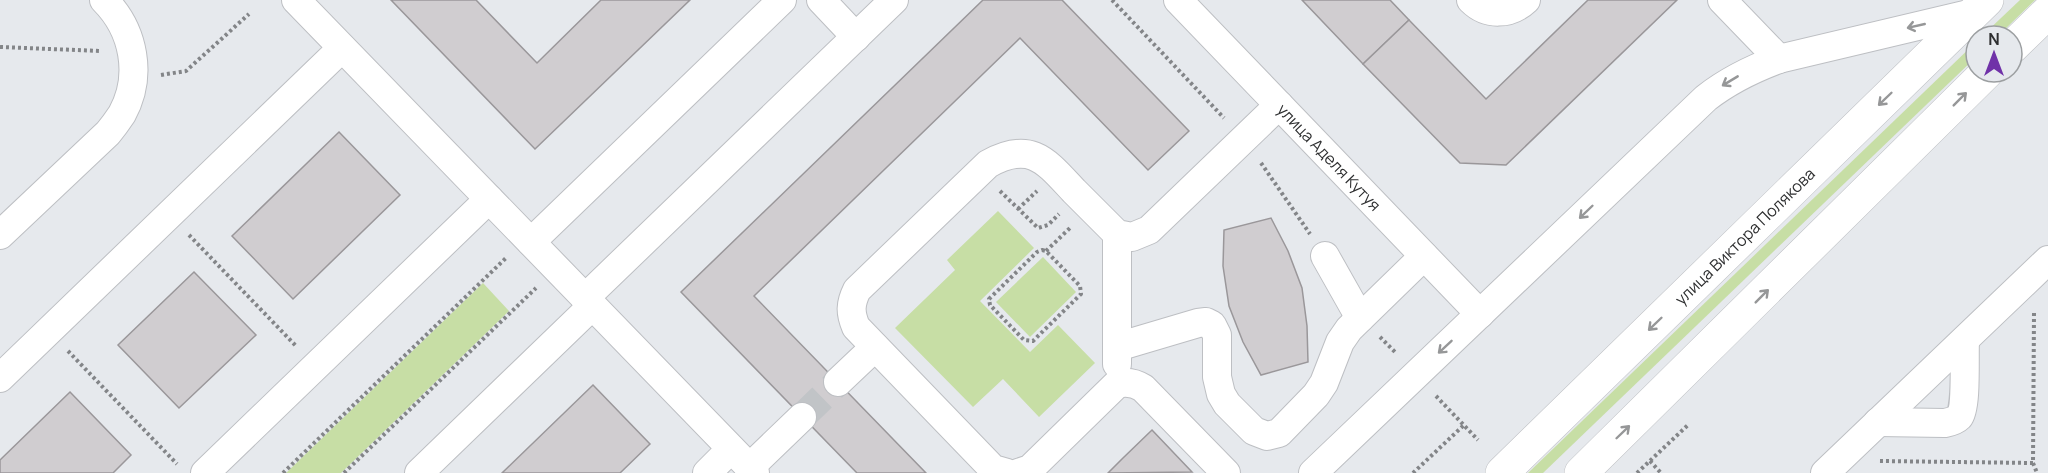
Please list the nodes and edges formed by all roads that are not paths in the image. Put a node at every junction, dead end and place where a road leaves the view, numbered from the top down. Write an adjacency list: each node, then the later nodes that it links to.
1 (104, 0): 20 (street)
2 (296, 0): 14 (street)
3 (782, 0): 21 (street)
4 (821, 0): 13 (street)
5 (894, 0): 13 (street)
6 (1178, 0): 17 (street, улица Аделя Кутуя)
7 (1471, 0): 8 (street)
8 (1526, 0)
9 (1722, 0): 15 (street)
10 (1980, 6): 15 (street, one-way to 15); 45 (main road, улица Виктора Полякова, one-way to 45)
11 (2048, 12): 12 (main road)
12 (2024, 35)
13 (856, 37): 25 (street)
14 (342, 48): 18 (street); 31 (street)
15 (1779, 59): 26 (street, one-way to 26)
16 (1975, 84): 46 (main road, one-way to 16)
17 (1278, 105): 19 (street); 23 (street, улица Аделя Кутуя)
18 (489, 199): 21 (street); 38 (street)
19 (1117, 234): 29 (street); 30 (street)
20 (0, 235)
21 (529, 240): 25 (street)
22 (1325, 256): 27 (street)
23 (1424, 256): 26 (street, улица Аделя Кутуя); 27 (street)
24 (2041, 267): 28 (street)
25 (589, 302): 36 (street); 39 (street)
26 (1479, 314): 44 (street, one-way to 44)
27 (1360, 318): 30 (street)
28 (1965, 339): 35 (street); 35 (street)
29 (874, 347): 32 (street); 41 (street)
30 (1117, 347): 33 (street)
31 (0, 378)
32 (838, 382)
33 (1117, 384): 42 (street); 43 (street)
34 (802, 417): 36 (street)
35 (1878, 422): 37 (street)
36 (745, 463): 40 (street)
37 (1831, 467)
38 (205, 473)
39 (419, 473)
40 (707, 473)
41 (1007, 473)
42 (1018, 473)
43 (1226, 473)
44 (1313, 473)
45 (1502, 473)
46 (1581, 473)

